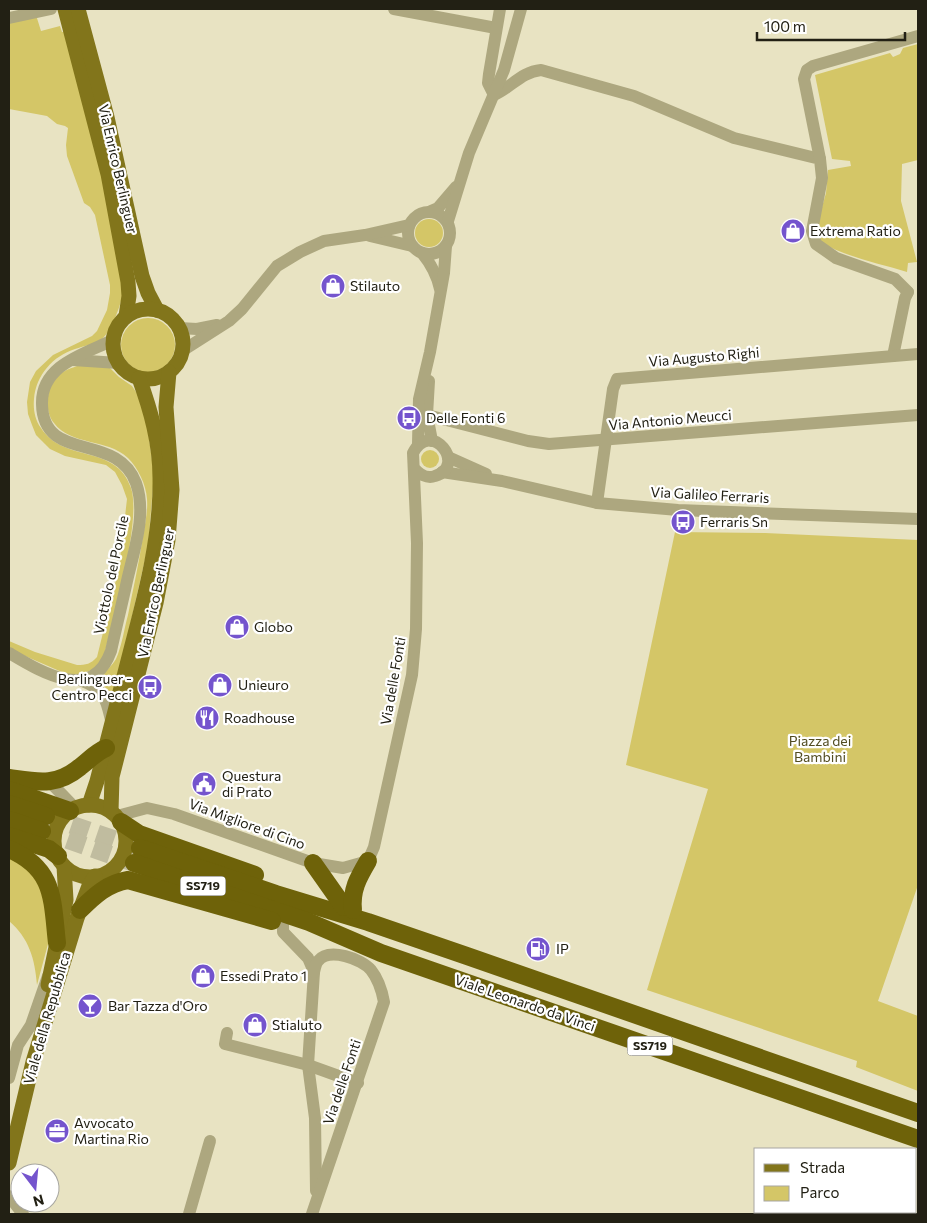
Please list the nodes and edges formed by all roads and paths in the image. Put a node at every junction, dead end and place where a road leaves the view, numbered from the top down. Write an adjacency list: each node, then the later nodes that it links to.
1 (51, 9): 7 (street)
2 (65, 9): 8 (main road)
3 (78, 9): 8 (main road)
4 (394, 9): 9 (street)
5 (500, 9): 9 (street)
6 (521, 9): 11 (street)
7 (9, 18)
8 (77, 28): 22 (main road, Via Enrico Berlinguer); 23 (main road, Via Enrico Berlinguer)
9 (496, 28): 11 (street)
10 (918, 36): 12 (street)
11 (494, 95): 12 (street); 13 (street)
12 (820, 159): 21 (street)
13 (459, 184): 14 (street); 15 (street)
14 (432, 211): 15 (street); 16 (street)
15 (448, 221): 18 (street)
16 (409, 225): 17 (street); 19 (street)
17 (365, 235): 19 (street); 24 (street)
18 (446, 246): 19 (street); 20 (street)
19 (417, 250): 20 (street)
20 (440, 291): 28 (street)
21 (913, 292): 30 (street)
22 (157, 310): 23 (main road); 25 (main road, Via Enrico Berlinguer)
23 (126, 316): 26 (main road, Via Enrico Berlinguer)
24 (226, 324): 25 (street); 27 (street)
25 (179, 328): 27 (main road)
26 (113, 340): 31 (street, Viottolo del Porcile); 32 (main road)
27 (182, 351): 33 (main road, Via Enrico Berlinguer)
28 (430, 352): 35 (street); 39 (street, Via delle Fonti)
29 (918, 354): 30 (street, Via Augusto Righi)
30 (893, 356): 38 (street, Via Augusto Righi)
31 (71, 360): 32 (street); 48 (street, Viottolo del Porcile)
32 (118, 363): 34 (main road)
33 (169, 372): 34 (main road); 56 (main road, Via Enrico Berlinguer)
34 (139, 378): 49 (main road, Via Enrico Berlinguer)
35 (427, 415): 37 (street); 38 (street, Via Antonio Meucci)
36 (918, 415): 38 (street, Via Antonio Meucci)
37 (432, 440): 39 (street); 40 (street)
38 (605, 440): 45 (street, Via Augusto Righi)
39 (418, 444): 41 (street, Via delle Fonti)
40 (448, 457): 42 (street); 43 (street)
41 (414, 468): 42 (street); 44 (street, Via delle Fonti)
42 (437, 474): 43 (street); 44 (street)
43 (502, 482): 45 (street, Via Galileo Ferraris)
44 (416, 502): 61 (street, Via delle Fonti)
45 (597, 502): 46 (street, Via Galileo Ferraris)
46 (918, 519)
47 (9, 653): 48 (street)
48 (82, 681): 49 (street)
49 (112, 724): 50 (main road, Via Enrico Berlinguer)
50 (106, 748): 52 (highway); 55 (main road, Via Enrico Berlinguer)
51 (9, 778): 52 (highway)
52 (50, 782): 55 (street)
53 (9, 790): 55 (highway)
54 (9, 804): 57 (highway)
55 (78, 808): 56 (main road); 60 (main road)
56 (116, 817): 62 (street, Via Migliore di Cino); 63 (main road); 65 (highway)
57 (9, 820)
58 (9, 836): 60 (highway)
59 (9, 850): 69 (highway)
60 (61, 861): 63 (main road); 69 (main road, Viale della Repubblica)
61 (368, 861): 62 (street, Via Migliore di Cino); 65 (highway)
62 (313, 863): 65 (highway)
63 (103, 873): 64 (highway); 66 (main road, Viale della Repubblica)
64 (144, 884): 66 (highway); 68 (highway)
65 (349, 908): 67 (highway)
66 (80, 910): 80 (main road, Viale della Repubblica)
67 (368, 922): 70 (highway, Viale Leonardo da Vinci / SS719); 76 (highway, Viale Leonardo da Vinci / SS719)
68 (283, 924): 70 (highway); 71 (street)
69 (55, 950): 74 (street, Viale della Repubblica); 77 (main road, Viale della Repubblica)
70 (381, 953): 78 (highway, Viale Leonardo da Vinci / SS719)
71 (314, 972): 73 (street); 75 (street, Via delle Fonti)
72 (227, 1034): 73 (street)
73 (308, 1065): 75 (street); 82 (street)
74 (9, 1078)
75 (358, 1082): 82 (street, Via delle Fonti)
76 (918, 1113)
77 (9, 1130)
78 (918, 1139)
79 (210, 1141): 84 (street)
80 (9, 1163)
81 (9, 1196): 83 (street)
82 (316, 1200): 85 (street, Via delle Fonti)
83 (23, 1214)
84 (189, 1214)
85 (312, 1214)

